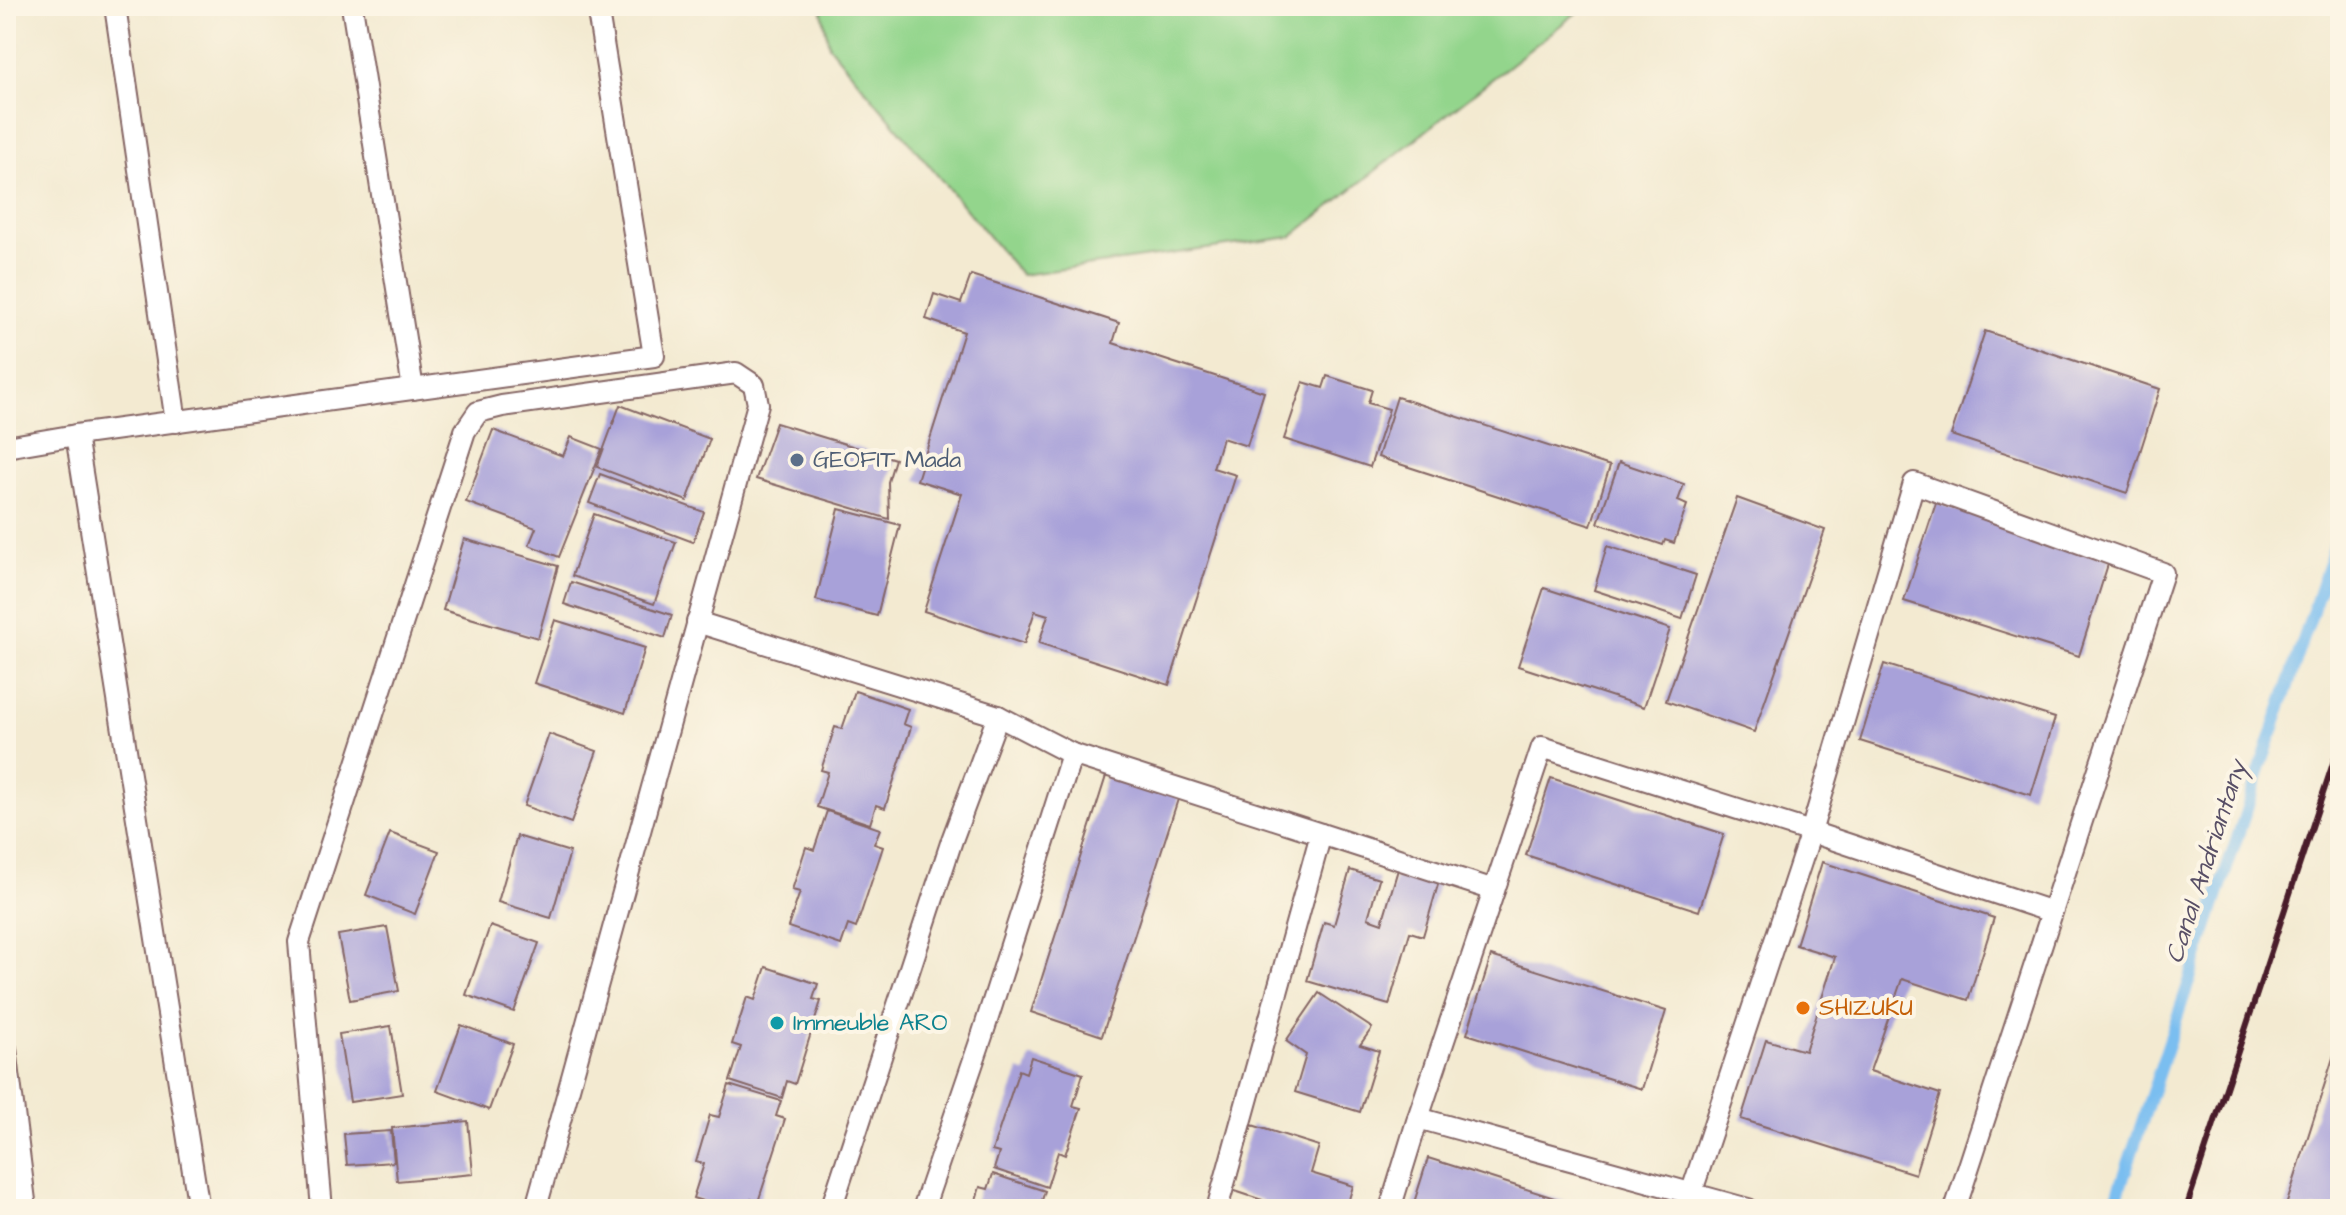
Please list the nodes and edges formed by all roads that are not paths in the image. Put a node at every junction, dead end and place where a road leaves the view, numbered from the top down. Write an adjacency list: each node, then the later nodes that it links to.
1 (115, 6): 5 (lane)
2 (352, 6): 4 (lane)
3 (597, 6): 4 (lane)
4 (413, 389): 5 (lane)
5 (176, 422): 6 (lane)
6 (76, 435): 7 (lane); 19 (lane)
7 (6, 447)
8 (697, 622): 9 (lane); 20 (lane); 21 (lane)
9 (998, 716): 10 (lane); 22 (lane)
10 (1072, 754): 12 (lane); 23 (lane)
11 (1811, 832): 13 (lane); 14 (lane); 14 (lane); 17 (lane)
12 (1321, 834): 13 (lane); 24 (lane)
13 (1494, 890): 16 (lane)
14 (2052, 912): 27 (lane)
15 (6, 1049): 18 (lane)
16 (1418, 1118): 17 (lane); 25 (lane)
17 (1689, 1201): 26 (lane)
18 (26, 1209)
19 (199, 1209)
20 (322, 1209)
21 (532, 1209)
22 (831, 1209)
23 (923, 1209)
24 (1217, 1209)
25 (1390, 1209)
26 (1748, 1209)
27 (1955, 1209)

